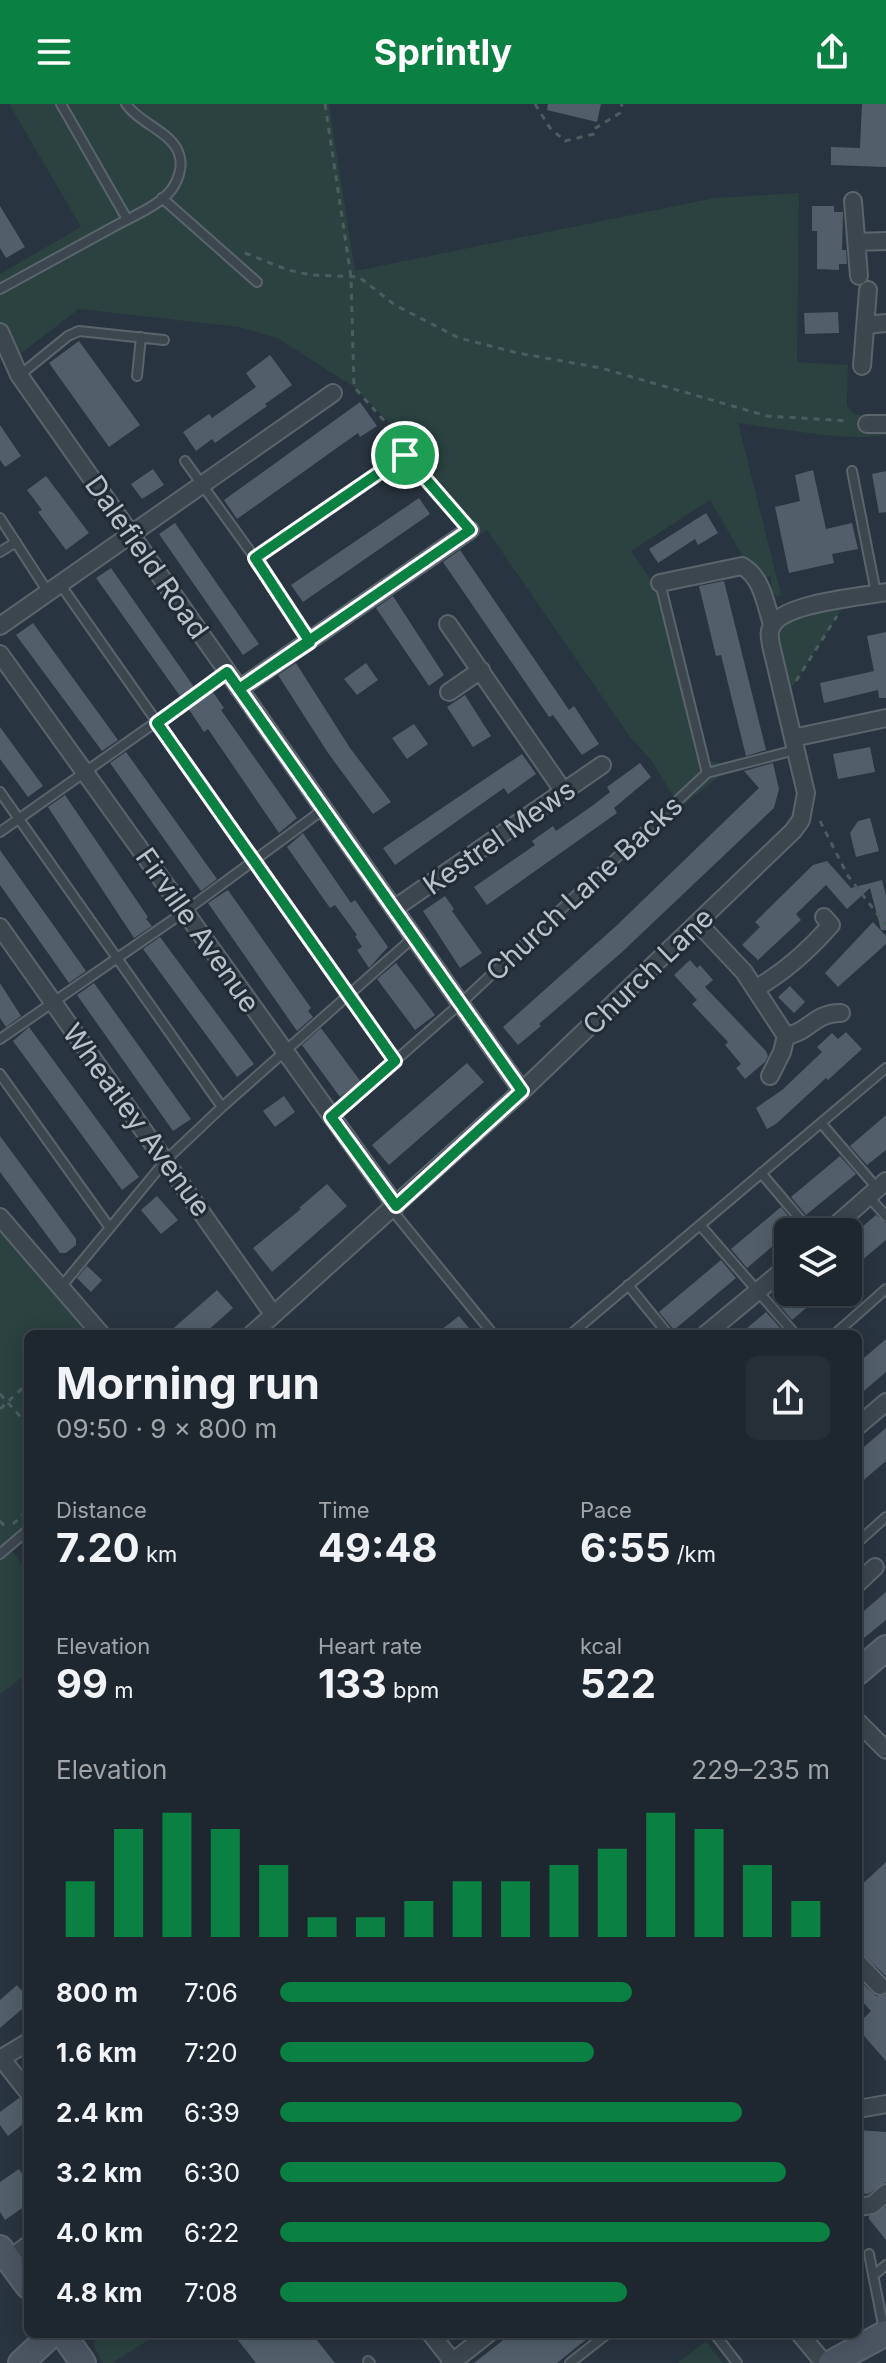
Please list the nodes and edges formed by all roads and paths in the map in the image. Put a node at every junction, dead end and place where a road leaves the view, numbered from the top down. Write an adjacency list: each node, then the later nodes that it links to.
1 (61, 104): 8 (lane)
2 (126, 104): 6 (lane)
3 (325, 104): 12 (path)
4 (535, 104): 5 (path)
5 (622, 104)
6 (162, 198): 8 (lane); 9 (lane)
7 (853, 201): 11 (street)
8 (127, 219): 14 (lane)
9 (205, 236): 12 (path); 13 (lane)
10 (886, 241): 11 (street)
11 (857, 242): 16 (street)
12 (351, 277): 24 (path); 26 (path)
13 (257, 282)
14 (0, 289)
15 (886, 323): 16 (street)
16 (866, 325): 20 (street)
17 (0, 332): 21 (street, Dalefield Road)
18 (141, 337): 19 (lane); 21 (lane); 22 (lane)
19 (164, 340)
20 (862, 366)
21 (19, 375): 32 (street, Dalefield Road)
22 (137, 376)
23 (333, 393): 29 (street)
24 (867, 424): 25 (street)
25 (886, 424)
26 (405, 455): 31 (lane); 35 (lane)
27 (185, 461): 29 (lane)
28 (852, 471): 38 (lane)
29 (202, 485): 32 (street); 35 (lane)
30 (0, 518): 33 (lane)
31 (470, 530): 43 (street)
32 (131, 534): 37 (street); 46 (street, Dalefield Road)
33 (16, 542): 34 (lane); 37 (lane)
34 (0, 552)
35 (255, 558): 43 (lane)
36 (660, 583): 41 (street); 55 (lane, Church Lane Backs)
37 (54, 588): 42 (street); 50 (lane)
38 (881, 593): 39 (street)
39 (848, 600): 41 (street); 49 (path)
40 (448, 624): 45 (street)
41 (772, 624): 49 (street)
42 (0, 626)
43 (310, 642): 47 (street)
44 (0, 654): 54 (street, Firville Avenue)
45 (481, 670): 48 (street); 57 (street)
46 (227, 672): 47 (street, Dalefield Road); 50 (lane)
47 (239, 689): 59 (street, Dalefield Road)
48 (449, 692)
49 (783, 701): 52 (street)
50 (157, 723): 54 (lane); 62 (lane)
51 (883, 724): 52 (street)
52 (794, 744): 55 (lane, Church Lane Backs); 58 (street)
53 (602, 765): 57 (street, Kestrel Mews)
54 (87, 771): 60 (lane); 64 (street, Firville Avenue)
55 (707, 773): 74 (lane, Church Lane Backs)
56 (0, 792): 60 (lane)
57 (564, 792): 63 (street, Kestrel Mews)
58 (805, 807): 66 (street, Church Lane); 67 (path)
59 (324, 809): 62 (lane); 63 (street, Dalefield Road)
60 (19, 819): 61 (lane); 70 (lane)
61 (0, 832)
62 (254, 861): 64 (lane); 72 (lane)
63 (395, 908): 69 (street, Dalefield Road)
64 (184, 912): 70 (lane); 78 (street, Firville Avenue)
65 (824, 917): 71 (street)
66 (698, 923): 71 (street); 83 (street, Church Lane)
67 (886, 925)
68 (0, 927): 73 (street, Wheatley Avenue)
69 (415, 937): 72 (lane); 74 (street, Dalefield Road)
70 (117, 959): 73 (lane); 84 (lane)
71 (755, 989): 76 (street)
72 (349, 995): 78 (lane); 79 (lane)
73 (53, 1003): 77 (lane); 87 (street, Wheatley Avenue)
74 (461, 1003): 79 (lane, Church Lane Backs); 83 (street, Dalefield Road)
75 (841, 1013): 76 (street)
76 (786, 1036): 82 (street)
77 (0, 1039)
78 (283, 1052): 84 (lane); 85 (street, Firville Avenue)
79 (395, 1061): 85 (lane, Church Lane Backs)
80 (886, 1068): 86 (lane)
81 (0, 1074): 96 (lane)
82 (770, 1076)
83 (522, 1091): 90 (street, Church Lane)
84 (222, 1107): 87 (lane)
85 (331, 1117): 90 (street, Firville Avenue)
86 (821, 1123): 88 (lane); 89 (lane)
87 (166, 1160): 96 (lane); 102 (street, Wheatley Avenue)
88 (761, 1173): 92 (lane); 94 (lane)
89 (877, 1189): 91 (lane); 93 (street)
90 (394, 1208): 102 (street, Church Lane); 105 (lane)
91 (886, 1216)
92 (799, 1218)
93 (844, 1218)
94 (700, 1225): 98 (lane); 101 (lane)
95 (3, 1226): 99 (street)
96 (110, 1228): 99 (lane)
97 (774, 1278): 101 (street)
98 (628, 1285): 106 (lane); 107 (lane)
99 (61, 1288): 103 (street)
100 (886, 1289): 110 (lane)
101 (757, 1292): 108 (street); 109 (lane)
102 (273, 1314): 104 (street, Church Lane)
103 (98, 1330)
104 (256, 1330)
105 (490, 1330)
106 (576, 1330)
107 (665, 1330)
108 (711, 1330)
109 (791, 1330)
110 (840, 1330)
111 (24, 1387): 113 (path)
112 (0, 1394): 113 (path)
113 (7, 1402): 115 (path); 117 (path)
114 (886, 1402): 116 (street)
115 (0, 1409)
116 (862, 1416)
117 (24, 1421)
118 (24, 1514): 120 (path)
119 (886, 1517): 121 (lane)
120 (0, 1521)
121 (878, 1524): 123 (lane); 124 (lane)
122 (24, 1533): 125 (lane)
123 (886, 1533)
124 (862, 1538)
125 (0, 1554)
126 (875, 1567): 127 (street)
127 (862, 1579)
128 (886, 1648): 129 (street)
129 (862, 1669)
130 (862, 1726): 131 (street)
131 (886, 1750)
132 (862, 1967): 133 (street)
133 (880, 1986)
134 (24, 2044): 135 (street)
135 (1, 2058): 136 (street)
136 (24, 2087)
137 (886, 2104): 138 (street)
138 (862, 2108)
139 (886, 2193): 140 (street)
140 (862, 2206)
141 (24, 2246): 142 (street)
142 (2, 2252): 146 (street)
143 (869, 2254): 145 (lane)
144 (886, 2265): 145 (lane)
145 (873, 2276): 147 (lane)
146 (24, 2281)
147 (885, 2335): 161 (street)
148 (48, 2338): 155 (street)
149 (66, 2338): 156 (street)
150 (434, 2338): 157 (street)
151 (483, 2338): 157 (street)
152 (602, 2338): 158 (lane)
153 (718, 2338): 159 (lane)
154 (803, 2338): 160 (street)
155 (21, 2363)
156 (83, 2363)
157 (451, 2363)
158 (570, 2363)
159 (737, 2363)
160 (824, 2363)
161 (831, 2363)

